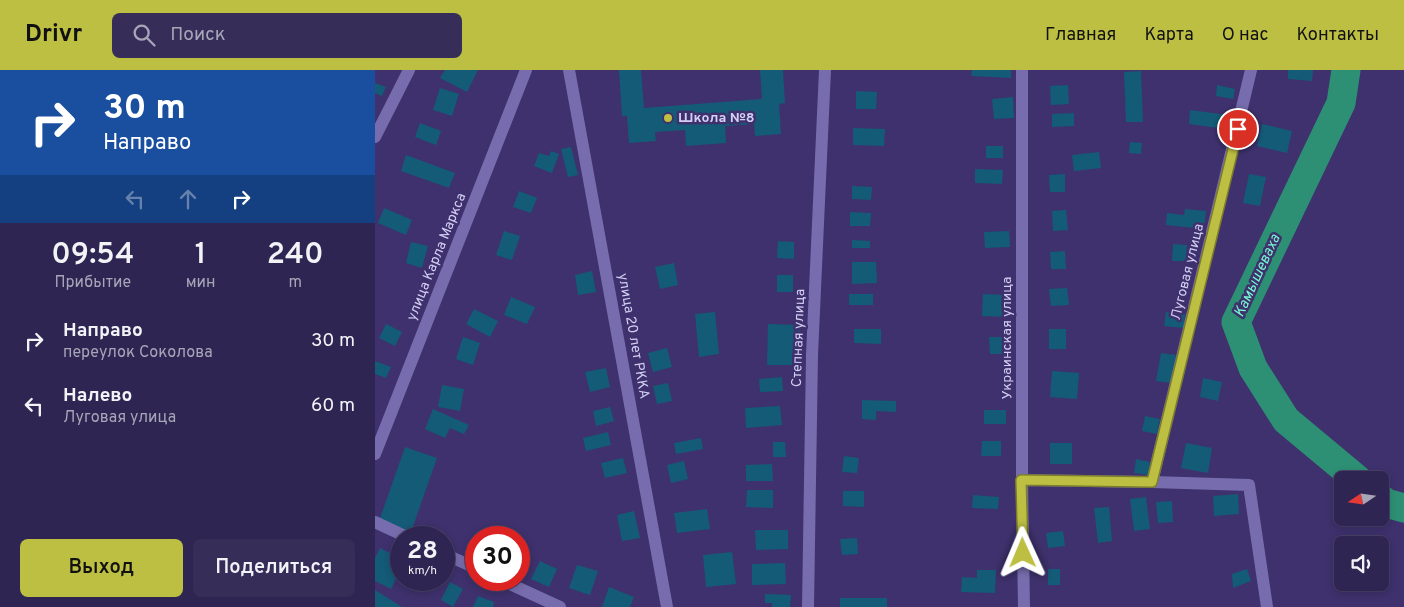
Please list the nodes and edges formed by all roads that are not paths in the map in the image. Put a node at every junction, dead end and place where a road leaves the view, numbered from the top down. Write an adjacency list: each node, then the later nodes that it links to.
1 (409, 70): 7 (street)
2 (526, 70): 8 (street, улица Карла Маркса)
3 (569, 70): 15 (street, улица 20 лет РККА)
4 (825, 70): 16 (street, Степная улица)
5 (1022, 70): 9 (street, Украинская улица)
6 (1251, 70): 10 (street, Луговая улица)
7 (375, 137)
8 (375, 454)
9 (1021, 480): 10 (street); 17 (street, Украинская улица)
10 (1152, 482): 18 (street)
11 (375, 522): 12 (street)
12 (390, 529)
13 (525, 591): 14 (street)
14 (560, 607)
15 (667, 607)
16 (808, 607)
17 (1024, 607)
18 (1267, 607)

